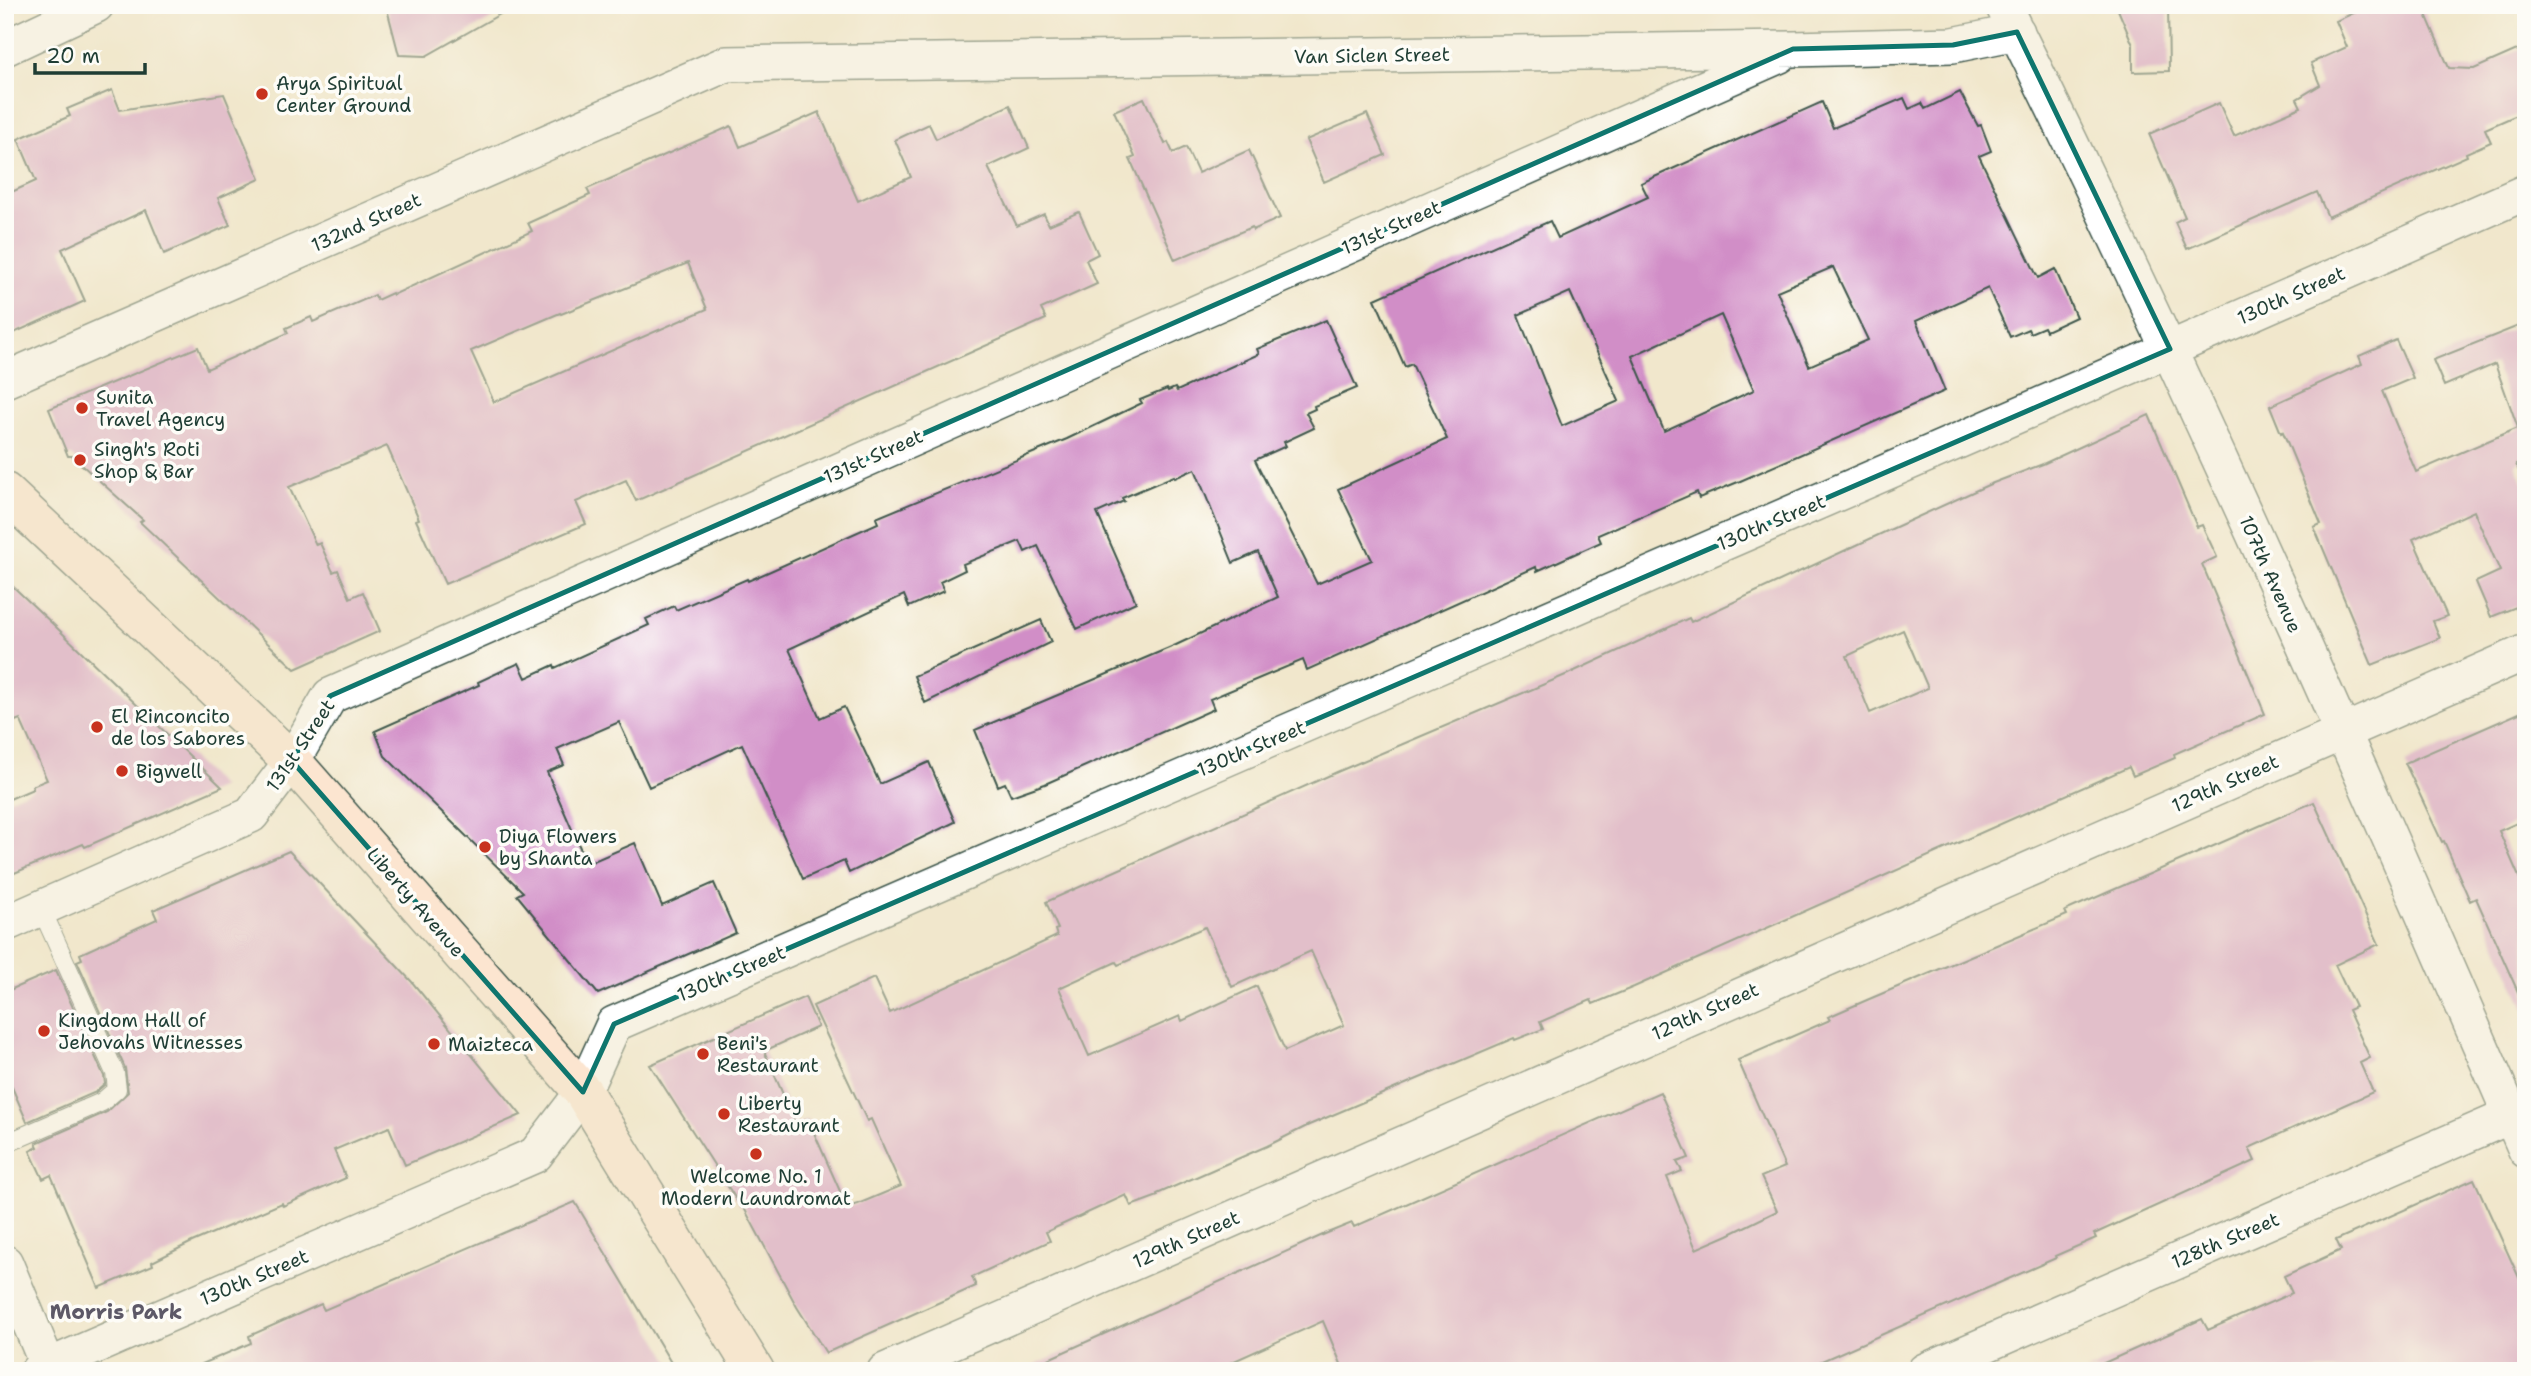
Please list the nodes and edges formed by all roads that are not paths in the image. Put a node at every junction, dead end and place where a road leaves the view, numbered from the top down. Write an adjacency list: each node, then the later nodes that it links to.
1 (96, 5): 3 (street)
2 (2010, 19): 4 (street, Van Siclen Street); 7 (street, 107th Avenue)
3 (5, 48)
4 (1793, 49): 5 (street, Van Siclen Street); 12 (street, 131st Street)
5 (726, 64): 8 (street, 132nd Street)
6 (2526, 192): 7 (street, 130th Street)
7 (2170, 349): 11 (street, 107th Avenue); 15 (street, 130th Street)
8 (5, 380)
9 (5, 492): 12 (street, Liberty Avenue)
10 (2526, 652): 11 (street, 129th Street)
11 (2342, 732): 16 (street, 107th Avenue); 22 (street, 129th Street)
12 (292, 761): 13 (street, 131st Street); 15 (street, Liberty Avenue)
13 (41, 908): 14 (street, 131st Street); 17 (lane)
14 (5, 924)
15 (583, 1092): 20 (street, 130th Street); 21 (street, Liberty Avenue)
16 (2519, 1113): 18 (street, 107th Avenue); 23 (street, 128th Street)
17 (5, 1144)
18 (2526, 1150)
19 (5, 1263): 20 (street)
20 (45, 1369)
21 (755, 1371)
22 (885, 1371)
23 (1925, 1371)

